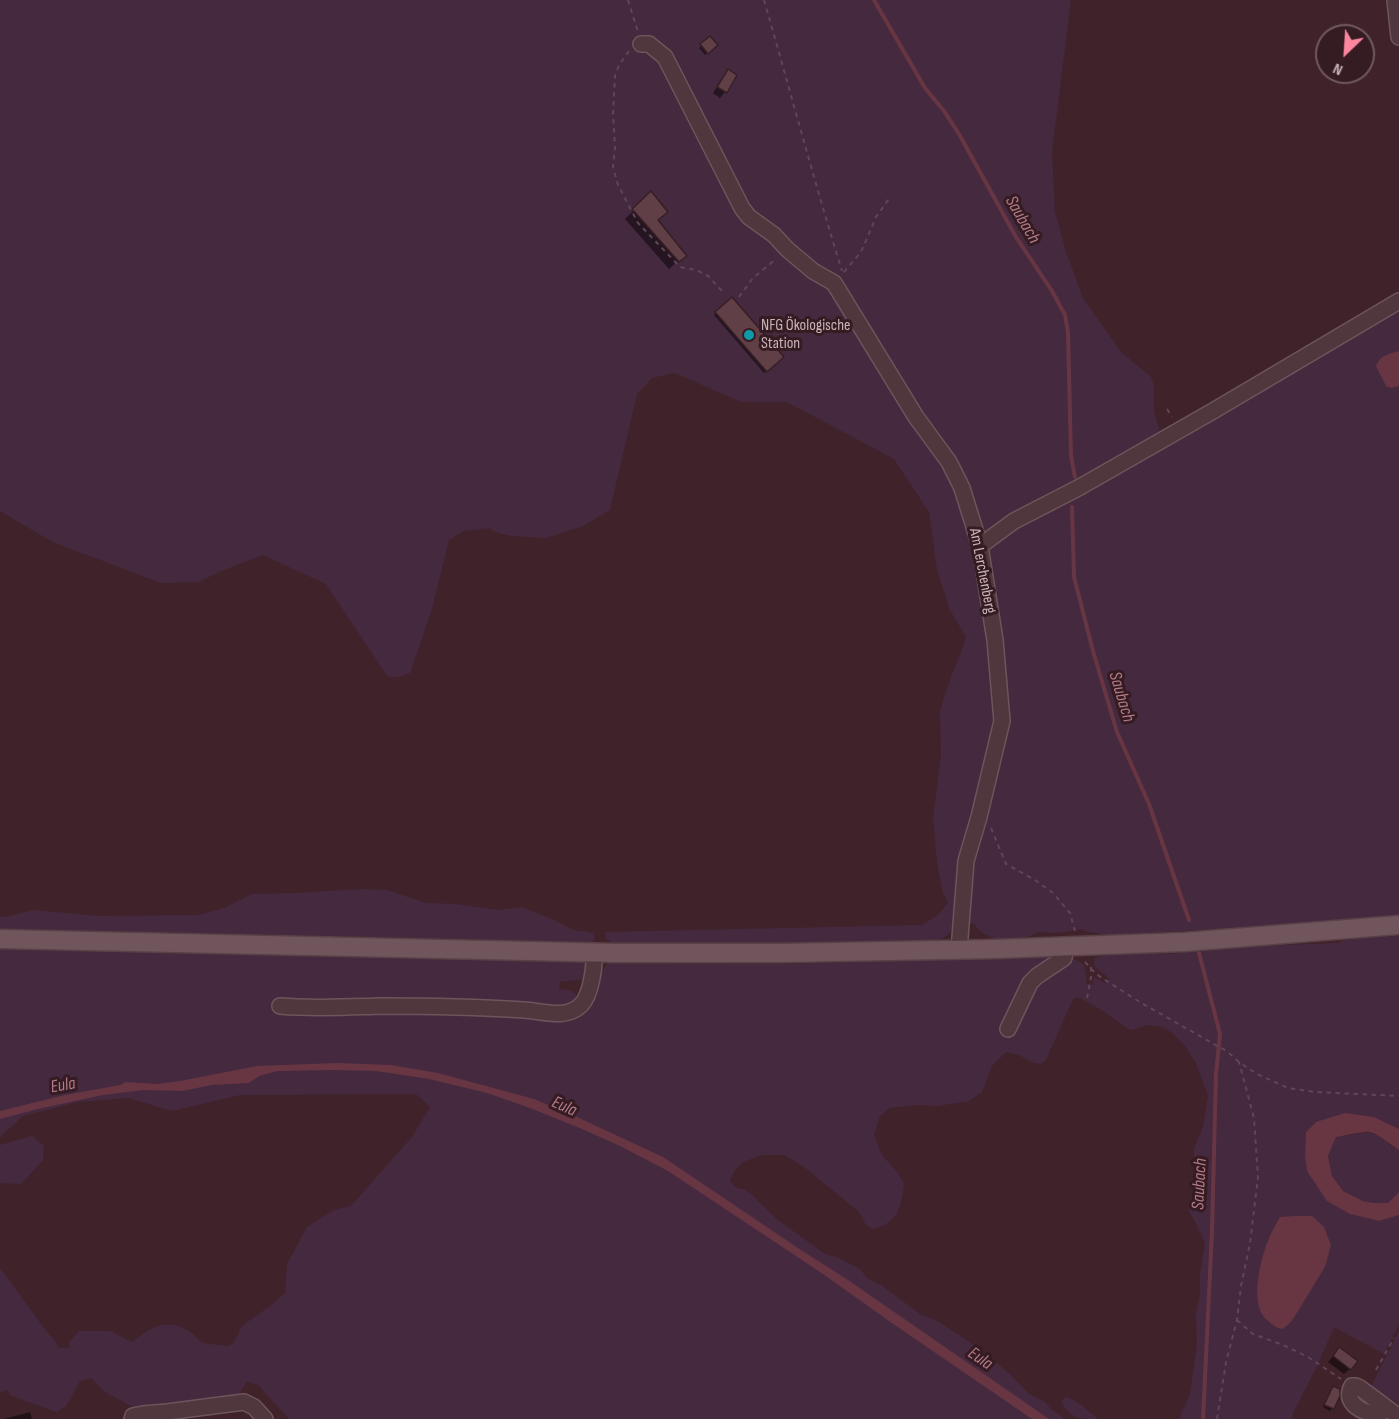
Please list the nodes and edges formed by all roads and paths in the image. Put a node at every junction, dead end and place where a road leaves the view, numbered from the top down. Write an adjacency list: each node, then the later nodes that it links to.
1 (628, 0): 5 (path)
2 (764, 0): 6 (path)
3 (1395, 0): 4 (street)
4 (1399, 37)
5 (641, 44): 7 (street, Am Lerchenberg); 8 (path)
6 (891, 196)
7 (787, 249): 9 (path); 11 (street, Am Lerchenberg)
8 (723, 292)
9 (739, 297)
10 (1399, 301): 11 (street)
11 (980, 546): 12 (street, Am Lerchenberg)
12 (980, 817): 15 (path); 16 (street, Am Lerchenberg)
13 (1399, 925): 15 (main road)
14 (0, 939): 17 (main road)
15 (1073, 946): 16 (main road); 18 (path); 21 (street)
16 (959, 950): 17 (main road)
17 (594, 952): 20 (street)
18 (1090, 967): 19 (path); 22 (path)
19 (1087, 998)
20 (280, 1006)
21 (1008, 1029)
22 (1239, 1062): 23 (path); 24 (path)
23 (1399, 1096)
24 (1237, 1320): 27 (path); 31 (path)
25 (1394, 1338): 26 (path)
26 (1376, 1370)
27 (1352, 1386): 28 (street)
28 (1394, 1413)
29 (132, 1419): 30 (street)
30 (265, 1419)
31 (1217, 1419)

